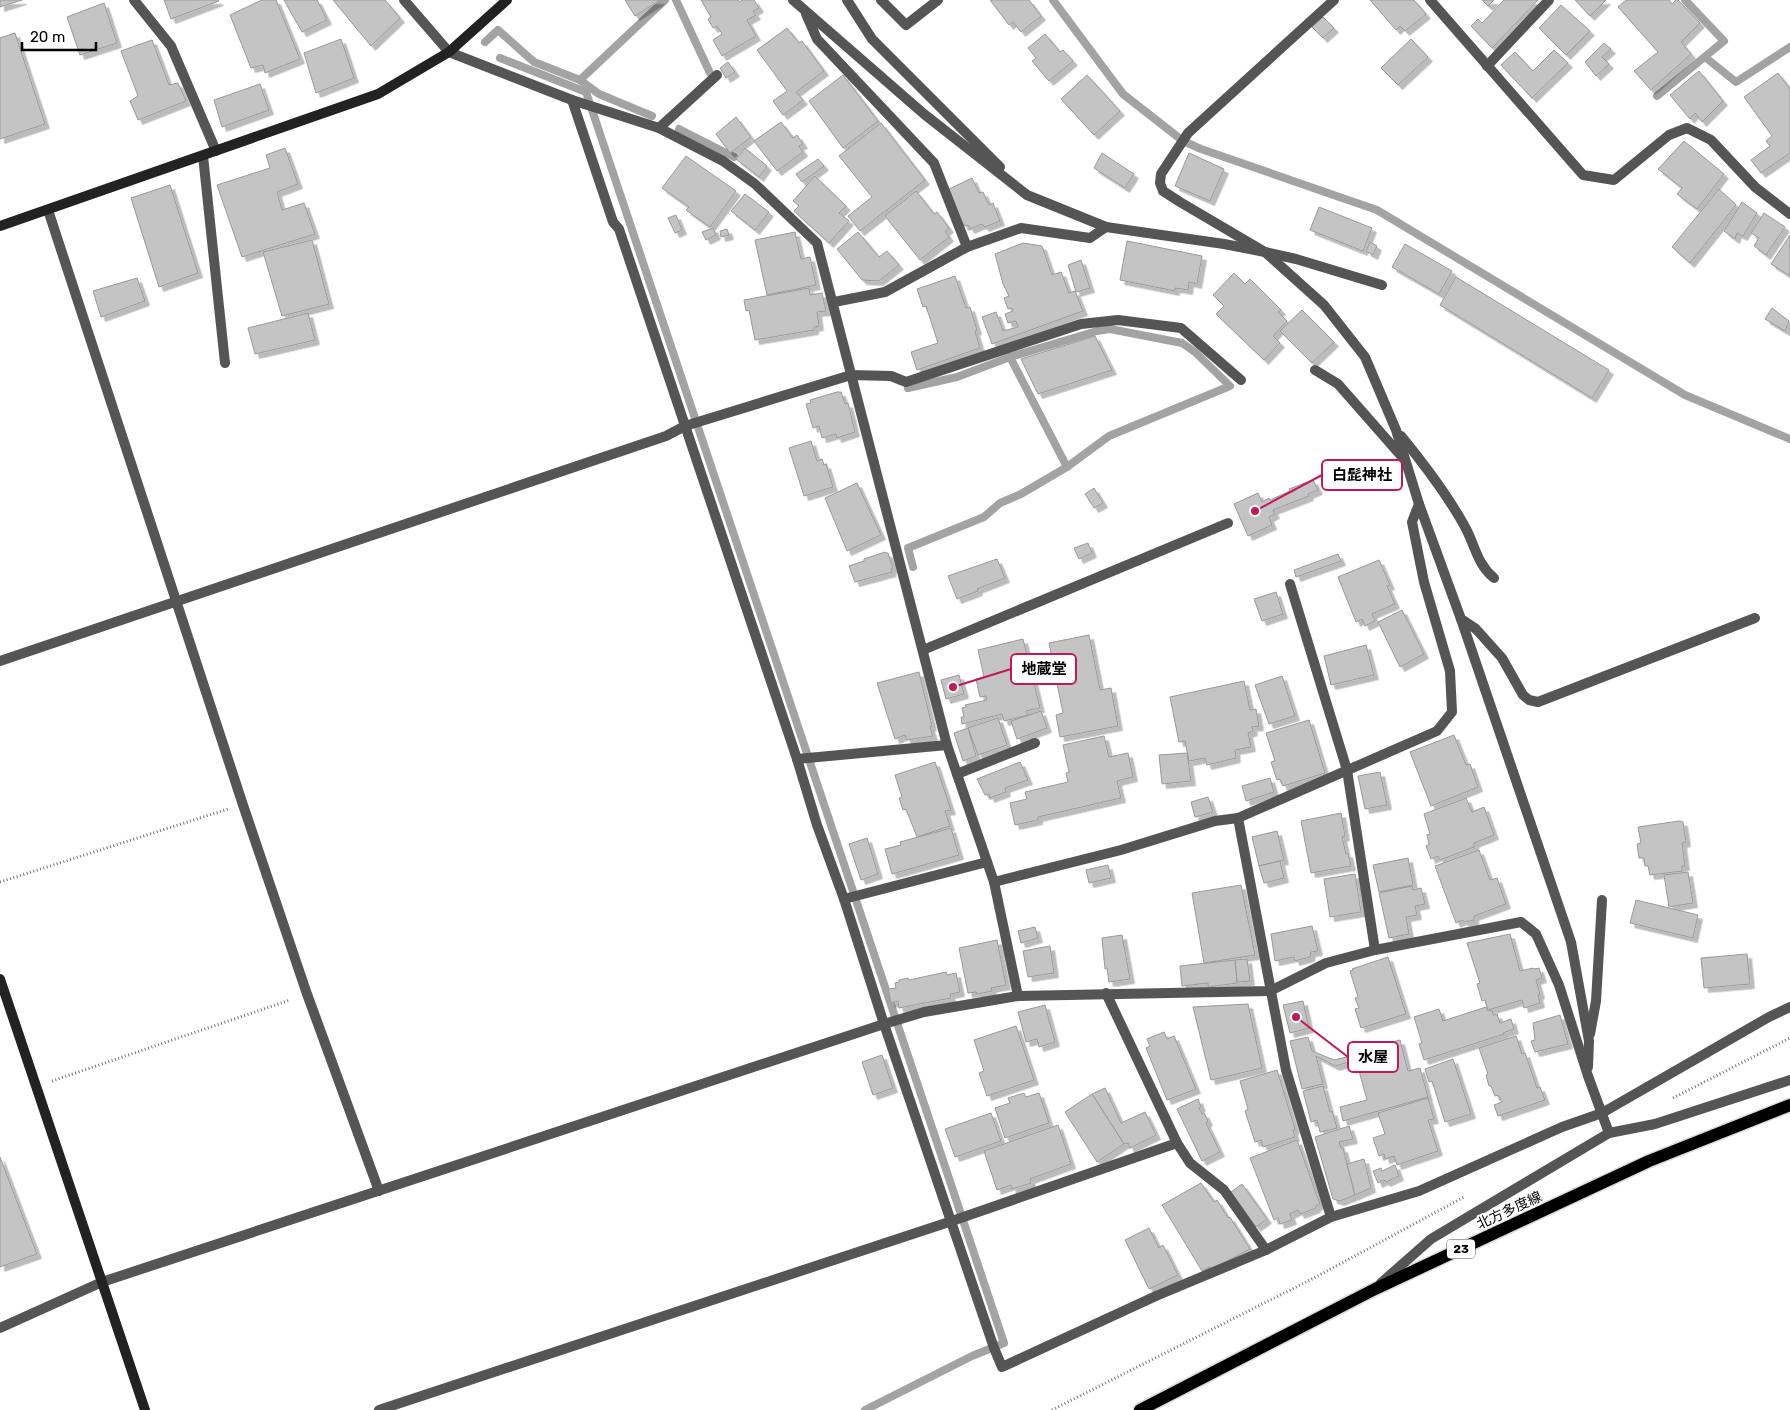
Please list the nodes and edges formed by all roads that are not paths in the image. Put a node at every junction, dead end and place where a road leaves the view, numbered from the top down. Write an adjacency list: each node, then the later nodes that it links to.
1 (134, 0): 17 (street)
2 (404, 0): 12 (street)
3 (507, 0): 12 (street)
4 (793, 0): 11 (street)
5 (847, 0): 19 (street)
6 (880, 0): 7 (street)
7 (938, 0)
8 (1334, 0): 25 (street)
9 (1430, 0): 13 (street)
10 (1549, 0): 13 (street)
11 (805, 10): 19 (street); 24 (street)
12 (448, 52): 15 (street); 17 (street)
13 (1487, 66): 21 (street)
14 (717, 75): 16 (street)
15 (572, 100): 16 (street); 32 (street)
16 (659, 128): 27 (street)
17 (216, 151): 18 (street)
18 (203, 156): 20 (street); 28 (street)
19 (1027, 195): 23 (street)
20 (48, 210): 22 (street); 39 (street)
21 (1790, 214)
22 (0, 226)
23 (1106, 227): 24 (street); 25 (street)
24 (968, 247): 27 (street)
25 (1265, 252): 26 (street); 33 (street)
26 (1382, 285)
27 (834, 302): 30 (street)
28 (226, 363)
29 (1315, 370): 34 (street)
30 (851, 375): 31 (street); 32 (street); 42 (street)
31 (1241, 380)
32 (685, 426): 39 (street); 46 (street)
33 (1396, 430): 34 (street); 37 (street)
34 (1406, 462): 35 (street)
35 (1419, 504): 41 (street); 47 (street)
36 (1228, 523): 42 (street)
37 (1494, 578)
38 (1290, 584): 47 (street)
39 (176, 601): 43 (street); 68 (street)
40 (1755, 618): 41 (street)
41 (1461, 619): 61 (street)
42 (923, 650): 45 (street)
43 (0, 661)
44 (1035, 743): 48 (street)
45 (948, 745): 46 (street); 48 (street)
46 (797, 759): 52 (street)
47 (1347, 770): 49 (street); 54 (street)
48 (958, 774): 50 (street)
49 (1238, 818): 51 (street); 56 (street)
50 (987, 862): 51 (street); 52 (street)
51 (994, 882): 58 (street)
52 (844, 899): 60 (street)
53 (1602, 900): 61 (street)
54 (1375, 950): 56 (street); 62 (street)
55 (0, 979): 72 (street)
56 (1270, 991): 57 (street); 69 (street)
57 (1106, 993): 58 (street); 67 (street)
58 (1018, 996): 60 (street)
59 (1790, 1007): 65 (street)
60 (884, 1024): 68 (street); 70 (street)
61 (1589, 1041): 62 (street)
62 (1588, 1076): 65 (street)
63 (1790, 1080): 66 (street)
64 (1790, 1106): 73 (main road, 北方多度線 / 23)
65 (1602, 1113): 66 (street); 69 (street)
66 (1609, 1133): 73 (street)
67 (1177, 1143): 70 (street); 71 (street)
68 (379, 1191): 72 (street)
69 (1331, 1216): 71 (street)
70 (952, 1221): 71 (street); 76 (street)
71 (1266, 1250)
72 (102, 1282): 74 (street); 75 (street)
73 (1375, 1289): 77 (main road, 北方多度線 / 23)
74 (0, 1328)
75 (145, 1410)
76 (379, 1410)
77 (1140, 1410)

